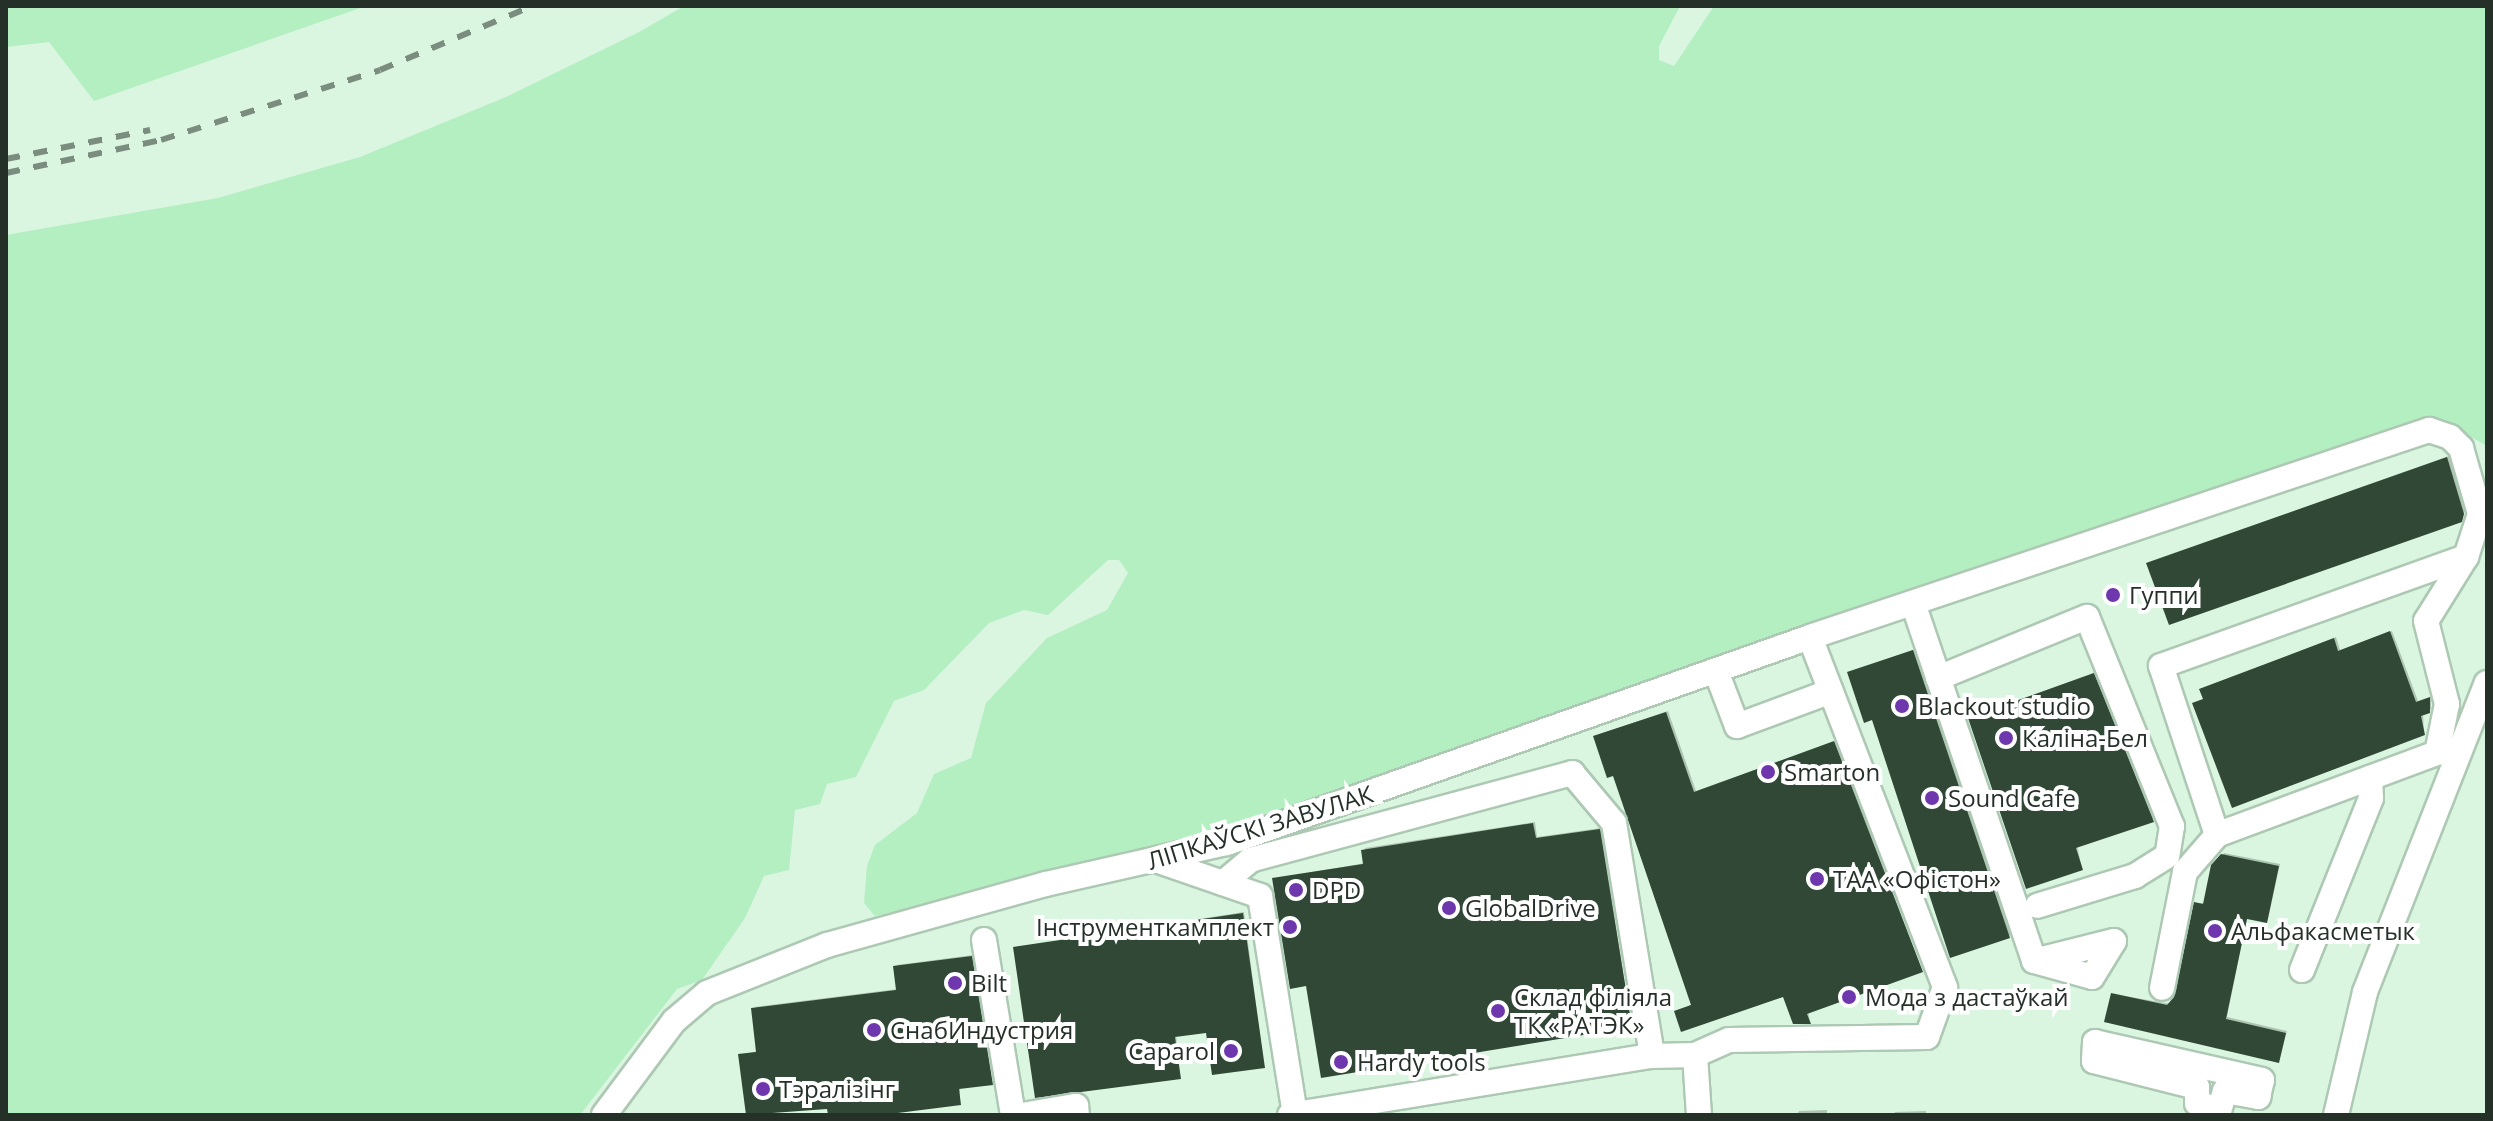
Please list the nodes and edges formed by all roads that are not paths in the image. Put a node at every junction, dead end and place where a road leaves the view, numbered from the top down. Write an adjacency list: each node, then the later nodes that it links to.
1 (2466, 557): 2 (street, ЛІПКАЎСКІ ЗАВУЛАК); 8 (street, ЛІПКАЎСКІ ЗАВУЛАК); 9 (street)
2 (1913, 603): 3 (street, ЛІПКАЎСКІ ЗАВУЛАК); 5 (street)
3 (1810, 637): 4 (street, ЛІПКАЎСКІ ЗАВУЛАК); 7 (street)
4 (1716, 671): 7 (street); 10 (street, ЛІПКАЎСКІ ЗАВУЛАК)
5 (1938, 678): 12 (street); 14 (street)
6 (2487, 683): 26 (street)
7 (1831, 691): 17 (street)
8 (2370, 778): 9 (street); 15 (street)
9 (2217, 835): 16 (street)
10 (1159, 861): 11 (street); 20 (street, ЛІПКАЎСКІ ЗАВУЛАК)
11 (1223, 883): 18 (street); 24 (street)
12 (2037, 906)
13 (984, 940): 21 (street)
14 (2034, 961)
15 (2302, 970)
16 (2162, 988)
17 (1695, 1055): 18 (street); 25 (street)
18 (1652, 1056): 24 (street)
19 (2219, 1113): 19 (street)
20 (604, 1115)
21 (1013, 1115)
22 (1022, 1115): 23 (street)
23 (1077, 1115)
24 (1293, 1115)
25 (1699, 1115)
26 (2336, 1115)

